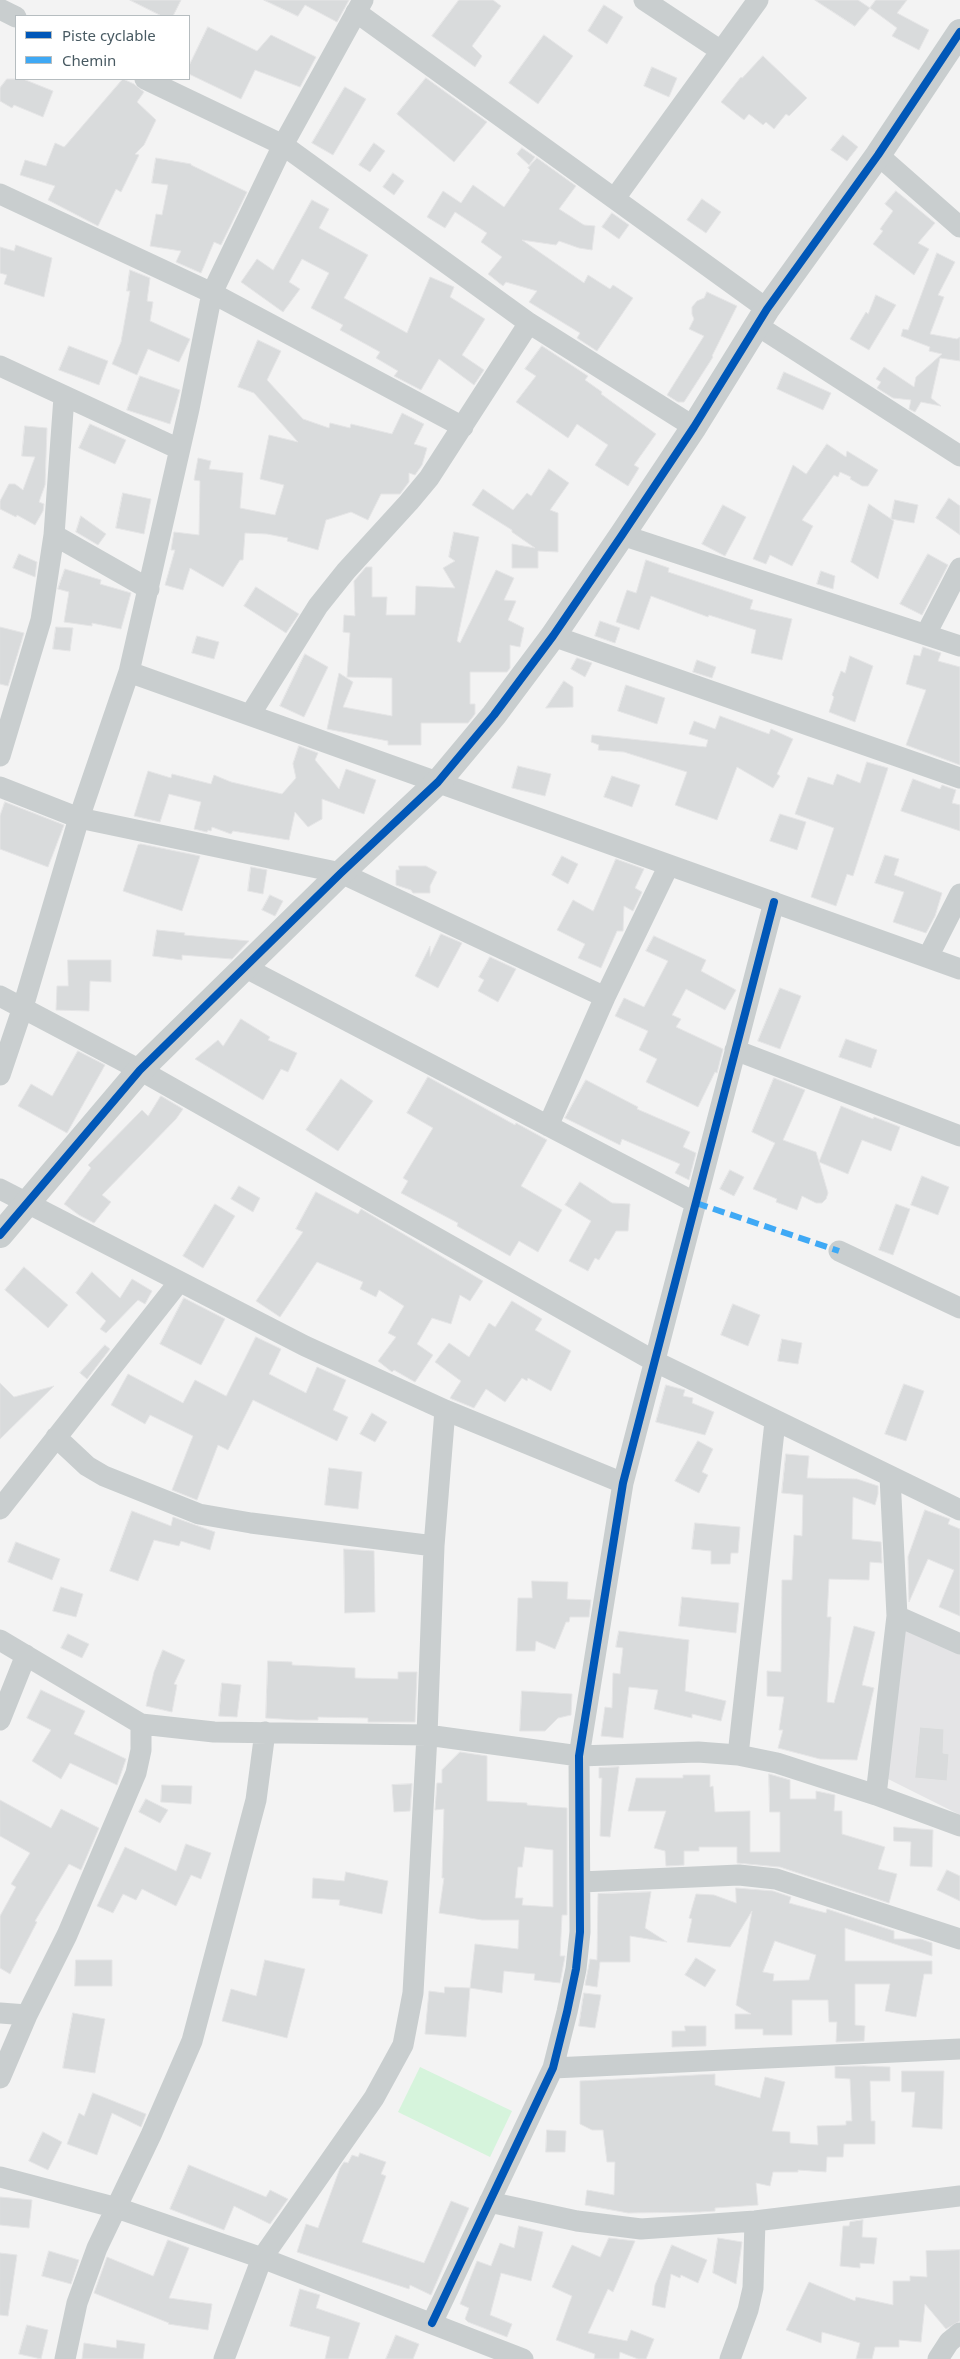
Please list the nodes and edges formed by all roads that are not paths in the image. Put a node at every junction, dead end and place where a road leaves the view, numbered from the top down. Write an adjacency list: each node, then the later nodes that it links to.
1 (644, 0): 7 (street)
2 (758, 0): 7 (street)
3 (360, 6): 9 (street); 12 (street)
4 (0, 9): 5 (street)
5 (15, 16)
6 (959, 37): 10 (street)
7 (721, 51): 12 (street)
8 (147, 80): 9 (street)
9 (283, 145): 14 (street); 16 (street)
10 (878, 155): 13 (street); 15 (street)
11 (0, 194): 14 (street)
12 (615, 198): 15 (street)
13 (960, 227)
14 (212, 293): 19 (street); 21 (street)
15 (763, 318): 20 (street); 22 (street)
16 (529, 324): 19 (street); 20 (street)
17 (0, 366): 18 (street)
18 (64, 397): 21 (street); 23 (street)
19 (463, 426): 31 (street)
20 (694, 427): 24 (street)
21 (179, 449): 26 (street)
22 (960, 456)
23 (54, 535): 26 (street); 32 (street)
24 (622, 536): 27 (street); 28 (street)
25 (960, 568): 27 (street)
26 (148, 589): 30 (street)
27 (926, 634): 29 (street)
28 (552, 636): 33 (street); 34 (street)
29 (960, 646)
30 (129, 672): 31 (street); 36 (street)
31 (250, 715): 34 (street)
32 (0, 756)
33 (960, 778)
34 (438, 782): 37 (street); 38 (street)
35 (0, 787): 36 (street)
36 (79, 818): 38 (street); 46 (street)
37 (669, 865): 40 (street); 45 (street)
38 (341, 872): 42 (street); 45 (street)
39 (960, 894): 41 (street)
40 (774, 902): 41 (street); 47 (street)
41 (928, 957): 43 (street)
42 (246, 968): 48 (street); 50 (street)
43 (960, 969)
44 (0, 996): 46 (street)
45 (605, 997): 50 (street)
46 (23, 1006): 48 (street); 49 (street)
47 (735, 1050): 51 (street); 53 (street)
48 (140, 1070): 54 (street); 59 (street)
49 (0, 1075)
50 (548, 1126): 53 (street)
51 (960, 1136)
52 (0, 1189): 54 (street)
53 (696, 1202): 59 (street)
54 (26, 1203): 55 (street); 57 (street)
55 (0, 1235)
56 (839, 1251): 58 (street)
57 (179, 1282): 60 (street); 62 (street)
58 (960, 1308)
59 (654, 1361): 61 (street); 64 (street)
60 (445, 1410): 64 (street); 67 (street)
61 (775, 1422): 63 (street); 76 (street)
62 (56, 1437): 65 (street); 67 (street)
63 (890, 1477): 66 (street); 68 (street)
64 (623, 1483): 77 (street)
65 (0, 1509)
66 (960, 1510)
67 (434, 1546): 75 (street)
68 (897, 1616): 70 (street); 78 (street)
69 (0, 1640): 71 (street)
70 (960, 1644)
71 (26, 1655): 72 (street); 73 (street)
72 (0, 1720)
73 (141, 1724): 74 (street); 83 (street)
74 (265, 1732): 75 (street); 90 (street)
75 (427, 1735): 77 (street); 92 (street)
76 (738, 1754): 77 (street); 78 (street)
77 (578, 1756): 80 (street)
78 (876, 1795): 79 (street)
79 (960, 1826)
80 (581, 1882): 81 (street); 85 (street)
81 (960, 1939)
82 (0, 2013): 83 (street)
83 (27, 2015): 86 (street)
84 (960, 2049): 85 (street)
85 (553, 2068): 89 (street)
86 (0, 2078)
87 (0, 2177): 90 (street)
88 (960, 2196): 91 (street)
89 (489, 2202): 91 (street); 93 (street)
90 (117, 2208): 92 (street); 95 (street)
91 (755, 2221): 98 (street)
92 (262, 2258): 93 (street); 96 (street)
93 (432, 2324): 97 (street)
94 (960, 2333): 99 (street)
95 (65, 2359)
96 (224, 2359)
97 (523, 2359)
98 (730, 2359)
99 (938, 2359)

